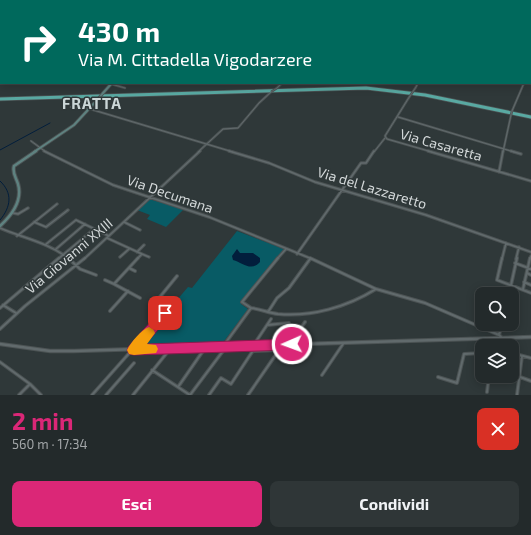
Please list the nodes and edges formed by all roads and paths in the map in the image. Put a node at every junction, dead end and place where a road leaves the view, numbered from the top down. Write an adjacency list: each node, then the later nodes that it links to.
1 (201, 0): 2 (street)
2 (207, 0)
3 (112, 84): 7 (street); 10 (main road, bridge)
4 (281, 84): 15 (street, Via Giovanni XXIII, bridge)
5 (418, 84): 11 (street, Via Casaretta, bridge)
6 (524, 84): 17 (street, bridge)
7 (125, 88)
8 (0, 99): 12 (highway)
9 (72, 107): 10 (street, Via del Lazzaretto)
10 (90, 108): 15 (street, Via del Lazzaretto); 16 (main road)
11 (398, 117): 13 (street, Via Casaretta); 17 (street)
12 (531, 117)
13 (385, 138): 19 (street, Via Casaretta); 21 (street)
14 (31, 141): 16 (street, Via Decumana)
15 (206, 145): 21 (street, Via del Lazzaretto); 22 (street, Via Giovanni XXIII)
16 (39, 148): 22 (street, Via Decumana); 26 (main road)
17 (504, 149): 18 (street); 19 (street)
18 (521, 154)
19 (499, 172): 20 (street, Via Casaretta)
20 (531, 181)
21 (341, 189): 35 (street, Via del Lazzaretto); 45 (street)
22 (149, 198): 28 (street, Via Giovanni XXIII); 40 (street, Via Decumana)
23 (57, 204): 27 (street)
24 (28, 208): 26 (street)
25 (68, 210): 27 (street)
26 (13, 213): 30 (main road)
27 (34, 222): 33 (street)
28 (124, 222): 32 (street); 34 (street, Via Giovanni XXIII)
29 (85, 224): 31 (street); 37 (street); 41 (street)
30 (0, 227): 33 (street)
31 (94, 229): 34 (street); 46 (street)
32 (140, 230)
33 (17, 236): 37 (street)
34 (108, 237): 39 (street); 53 (street, Via Giovanni XXIII)
35 (506, 243): 38 (street, Via del Lazzaretto); 64 (street)
36 (144, 244): 42 (street)
37 (45, 245): 41 (street)
38 (519, 247): 43 (street, Via del Lazzaretto); 52 (street)
39 (130, 249): 42 (street); 48 (street)
40 (286, 249): 45 (street, Via Decumana); 74 (street)
41 (55, 250): 46 (street)
42 (137, 252): 44 (street)
43 (531, 252)
44 (142, 254): 49 (street); 54 (street)
45 (297, 254): 50 (street, Via Decumana)
46 (63, 255): 53 (street); 72 (street)
47 (531, 256): 51 (street)
48 (120, 257)
49 (149, 257)
50 (310, 259): 67 (street, Via Decumana); 76 (street)
51 (531, 260): 55 (street)
52 (515, 263): 55 (street); 64 (street)
53 (76, 266): 59 (street); 77 (street, Via Giovanni XXIII)
54 (129, 268): 56 (street); 63 (street)
55 (530, 268): 57 (street)
56 (135, 271)
57 (527, 274): 58 (street); 62 (street)
58 (531, 275)
59 (96, 276)
60 (177, 276): 95 (street)
61 (105, 280): 63 (street)
62 (524, 282): 65 (street); 68 (street)
63 (114, 284): 69 (street)
64 (511, 284): 66 (street); 68 (street)
65 (531, 285)
66 (510, 287)
67 (376, 289): 76 (street); 84 (street, Via Decumana)
68 (523, 290): 70 (street)
69 (128, 292): 71 (street); 75 (street)
70 (531, 293)
71 (140, 298)
72 (3, 305): 73 (street); 77 (street)
73 (0, 308)
74 (250, 308): 76 (street); 92 (street)
75 (110, 311)
76 (268, 312)
77 (16, 313): 82 (street, Via Giovanni XXIII)
78 (271, 319): 81 (street)
79 (305, 322): 89 (street)
80 (289, 323): 81 (street)
81 (267, 325): 91 (street)
82 (0, 328)
83 (500, 331): 84 (street)
84 (499, 335): 86 (street)
85 (531, 337): 86 (street)
86 (503, 338): 87 (street)
87 (343, 343): 89 (street); 105 (street)
88 (0, 344): 95 (street)
89 (292, 344): 90 (street)
90 (280, 345): 91 (street); 96 (street)
91 (254, 346): 92 (street); 97 (street)
92 (225, 347): 93 (street); 119 (street)
93 (206, 348): 94 (street); 112 (street)
94 (170, 349): 95 (street); 104 (street)
95 (133, 350): 116 (street)
96 (279, 350): 97 (street); 121 (street)
97 (253, 351): 120 (street)
98 (475, 353): 106 (street)
99 (519, 355): 100 (street)
100 (522, 356): 101 (street); 107 (street)
101 (531, 358)
102 (1, 363): 111 (street)
103 (134, 363): 117 (street)
104 (152, 370): 112 (street); 118 (street)
105 (322, 375)
106 (438, 376)
107 (519, 377): 108 (street)
108 (531, 381)
109 (488, 383): 113 (street)
110 (518, 383): 122 (street)
111 (30, 384): 114 (street); 115 (street)
112 (178, 387): 119 (street)
113 (487, 392)
114 (19, 395)
115 (41, 395)
116 (92, 395)
117 (106, 395)
118 (132, 395)
119 (190, 395)
120 (209, 395)
121 (248, 395)
122 (517, 395)

